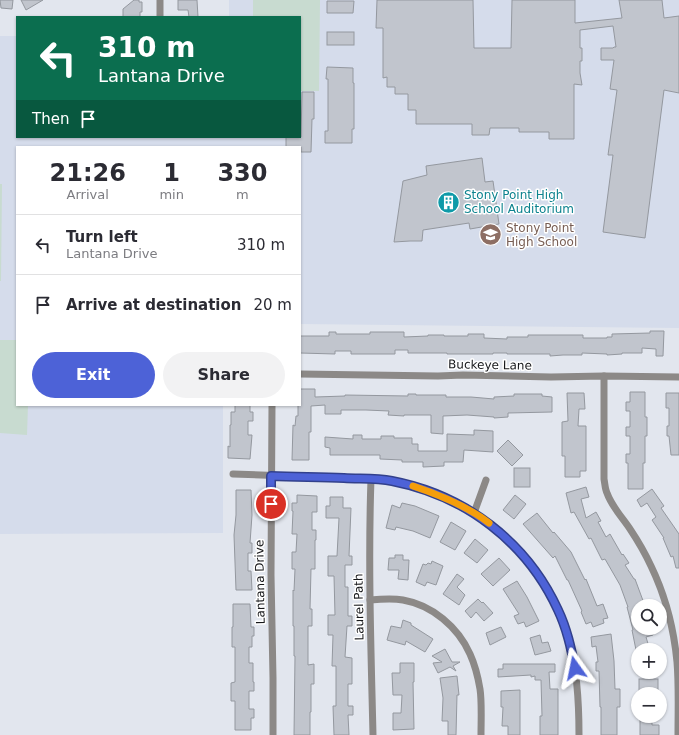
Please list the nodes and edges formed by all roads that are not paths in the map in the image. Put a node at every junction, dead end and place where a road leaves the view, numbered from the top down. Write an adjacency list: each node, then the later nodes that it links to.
1 (160, 0): 2 (street)
2 (160, 16)
3 (301, 374): 4 (street, Buckeye Lane)
4 (604, 376): 5 (street, Buckeye Lane); 17 (street)
5 (679, 377)
6 (272, 406): 8 (street, Lantana Drive)
7 (233, 474): 8 (street)
8 (271, 476): 9 (street); 13 (street, Lantana Drive)
9 (371, 479): 11 (street); 12 (street, Laurel Path)
10 (486, 480): 11 (street)
11 (474, 512): 16 (street)
12 (370, 600): 14 (street, Laurel Path); 15 (street)
13 (273, 735)
14 (373, 735)
15 (481, 735)
16 (579, 735)
17 (678, 735)

